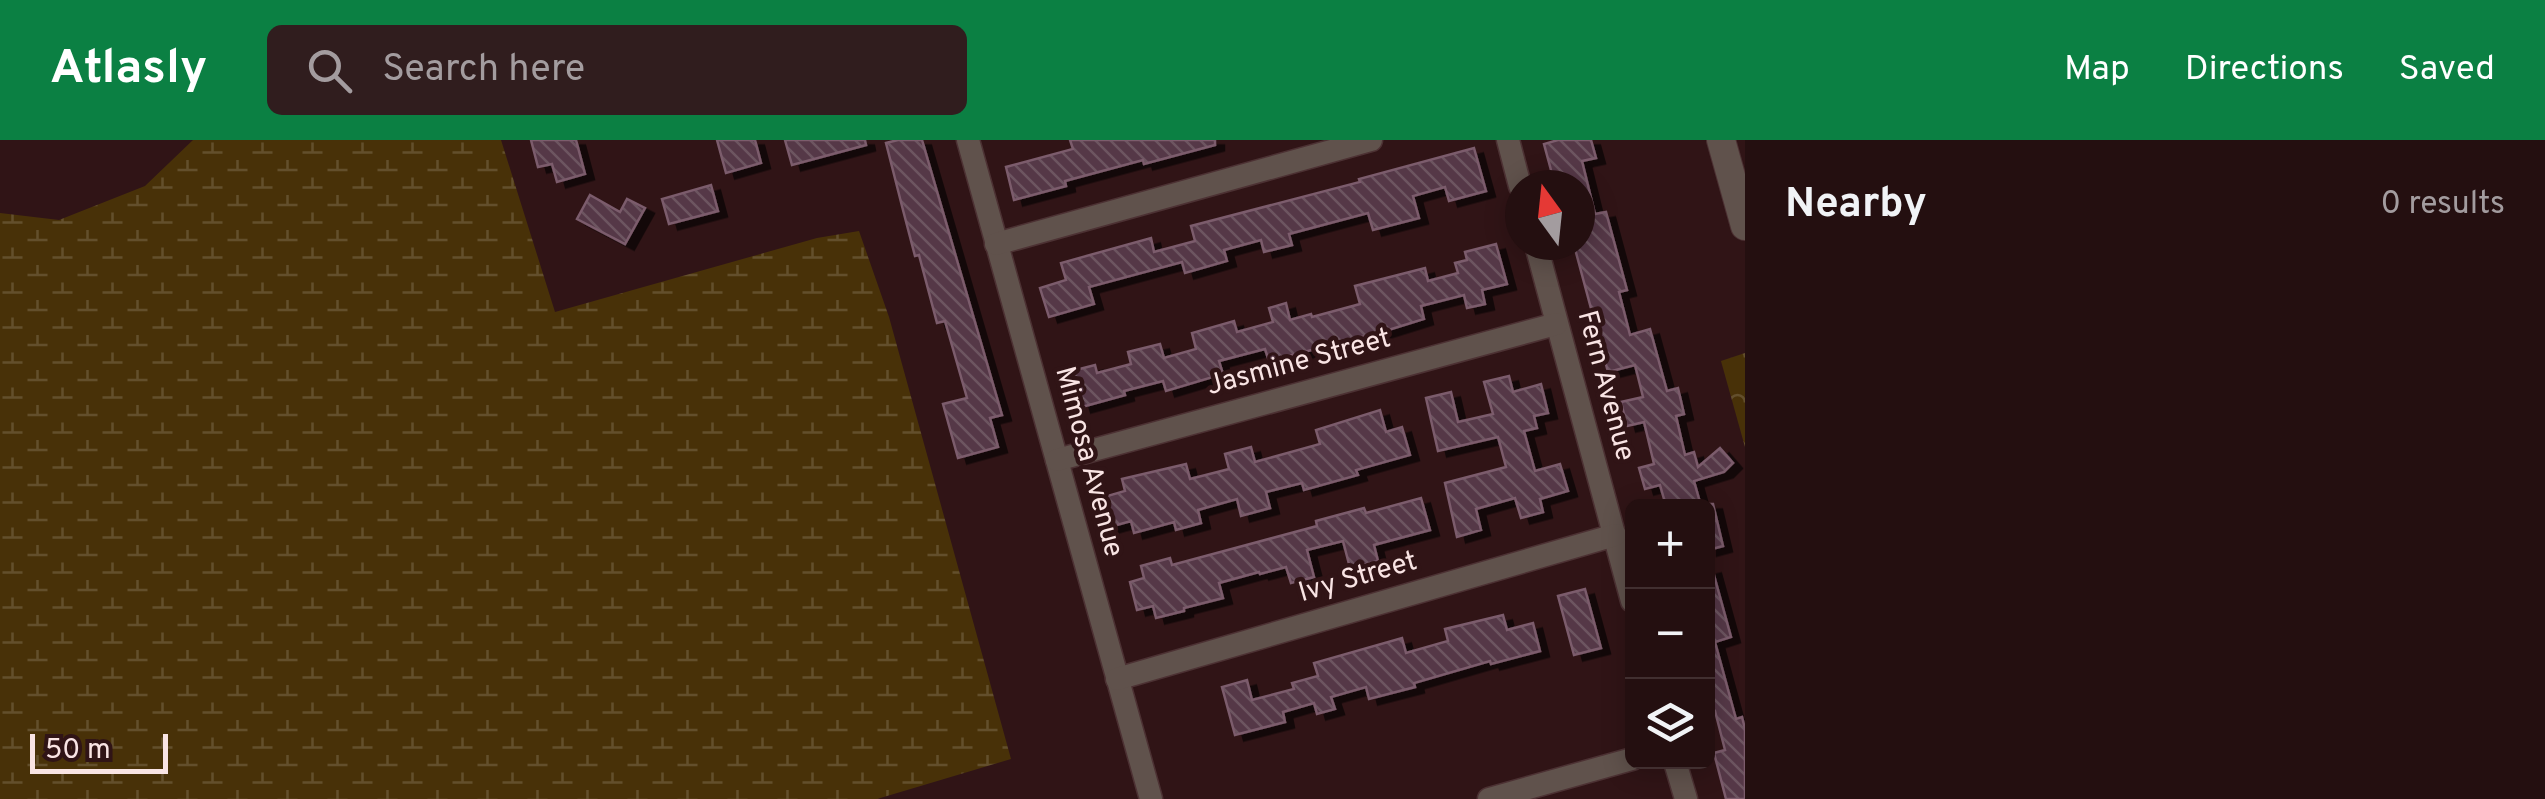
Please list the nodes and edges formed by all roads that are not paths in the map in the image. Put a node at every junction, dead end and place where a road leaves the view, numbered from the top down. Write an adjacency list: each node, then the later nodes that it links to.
1 (968, 140): 7 (street, Mimosa Avenue)
2 (1371, 140): 7 (street)
3 (1508, 140): 5 (street)
4 (1721, 140): 6 (street)
5 (1516, 170)
6 (1745, 226)
7 (996, 244): 10 (street, Mimosa Avenue)
8 (1540, 260): 9 (street, Fern Avenue)
9 (1556, 324): 10 (street, Jasmine Street); 11 (street, Fern Avenue)
10 (1057, 460): 13 (street, Mimosa Avenue)
11 (1615, 535): 12 (street, Fern Avenue); 13 (street, Ivy Street)
12 (1629, 589)
13 (1117, 679): 16 (street, Mimosa Avenue)
14 (1625, 761): 17 (street)
15 (1677, 769): 18 (street)
16 (1151, 799)
17 (1489, 799)
18 (1686, 799)

